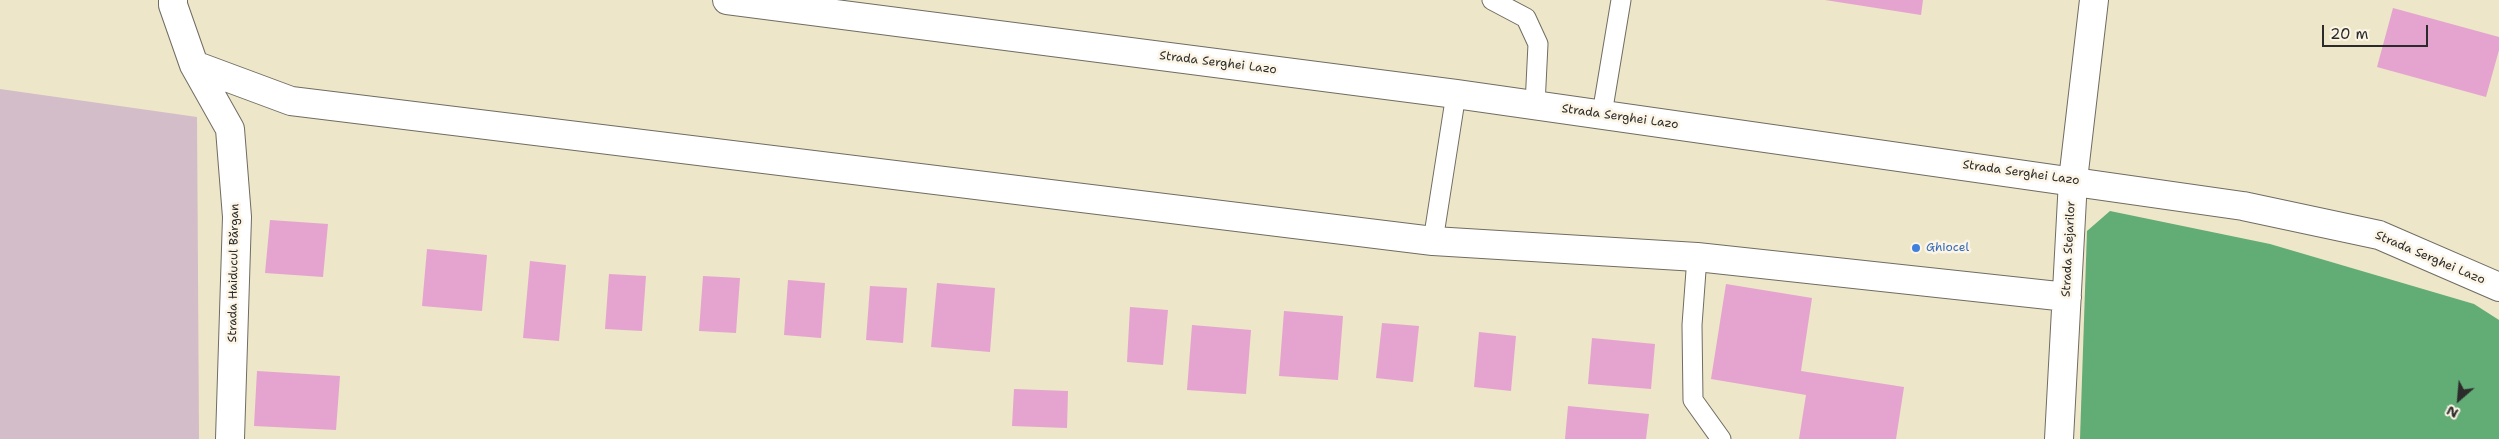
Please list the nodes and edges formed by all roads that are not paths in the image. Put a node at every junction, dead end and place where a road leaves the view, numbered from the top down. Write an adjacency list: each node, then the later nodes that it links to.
1 (174, 0): 6 (street, Strada Haiducul Bărgan)
2 (727, 0): 7 (street, Strada Serghei Lazo)
3 (1492, 0): 8 (lane)
4 (1620, 0): 9 (lane)
5 (2094, 0): 10 (street, Strada Stejarilor)
6 (194, 65): 11 (street); 15 (street, Strada Haiducul Bărgan)
7 (1456, 94): 8 (street, Strada Serghei Lazo); 11 (lane)
8 (1535, 105): 9 (street, Strada Serghei Lazo)
9 (1602, 114): 10 (street, Strada Serghei Lazo)
10 (2073, 180): 13 (street, Strada Serghei Lazo); 14 (street, Strada Stejarilor)
11 (1433, 241): 12 (street)
12 (1697, 257): 14 (street); 16 (lane)
13 (2499, 287)
14 (2067, 298): 17 (street, Strada Stejarilor)
15 (230, 439)
16 (1721, 439)
17 (2059, 439)

